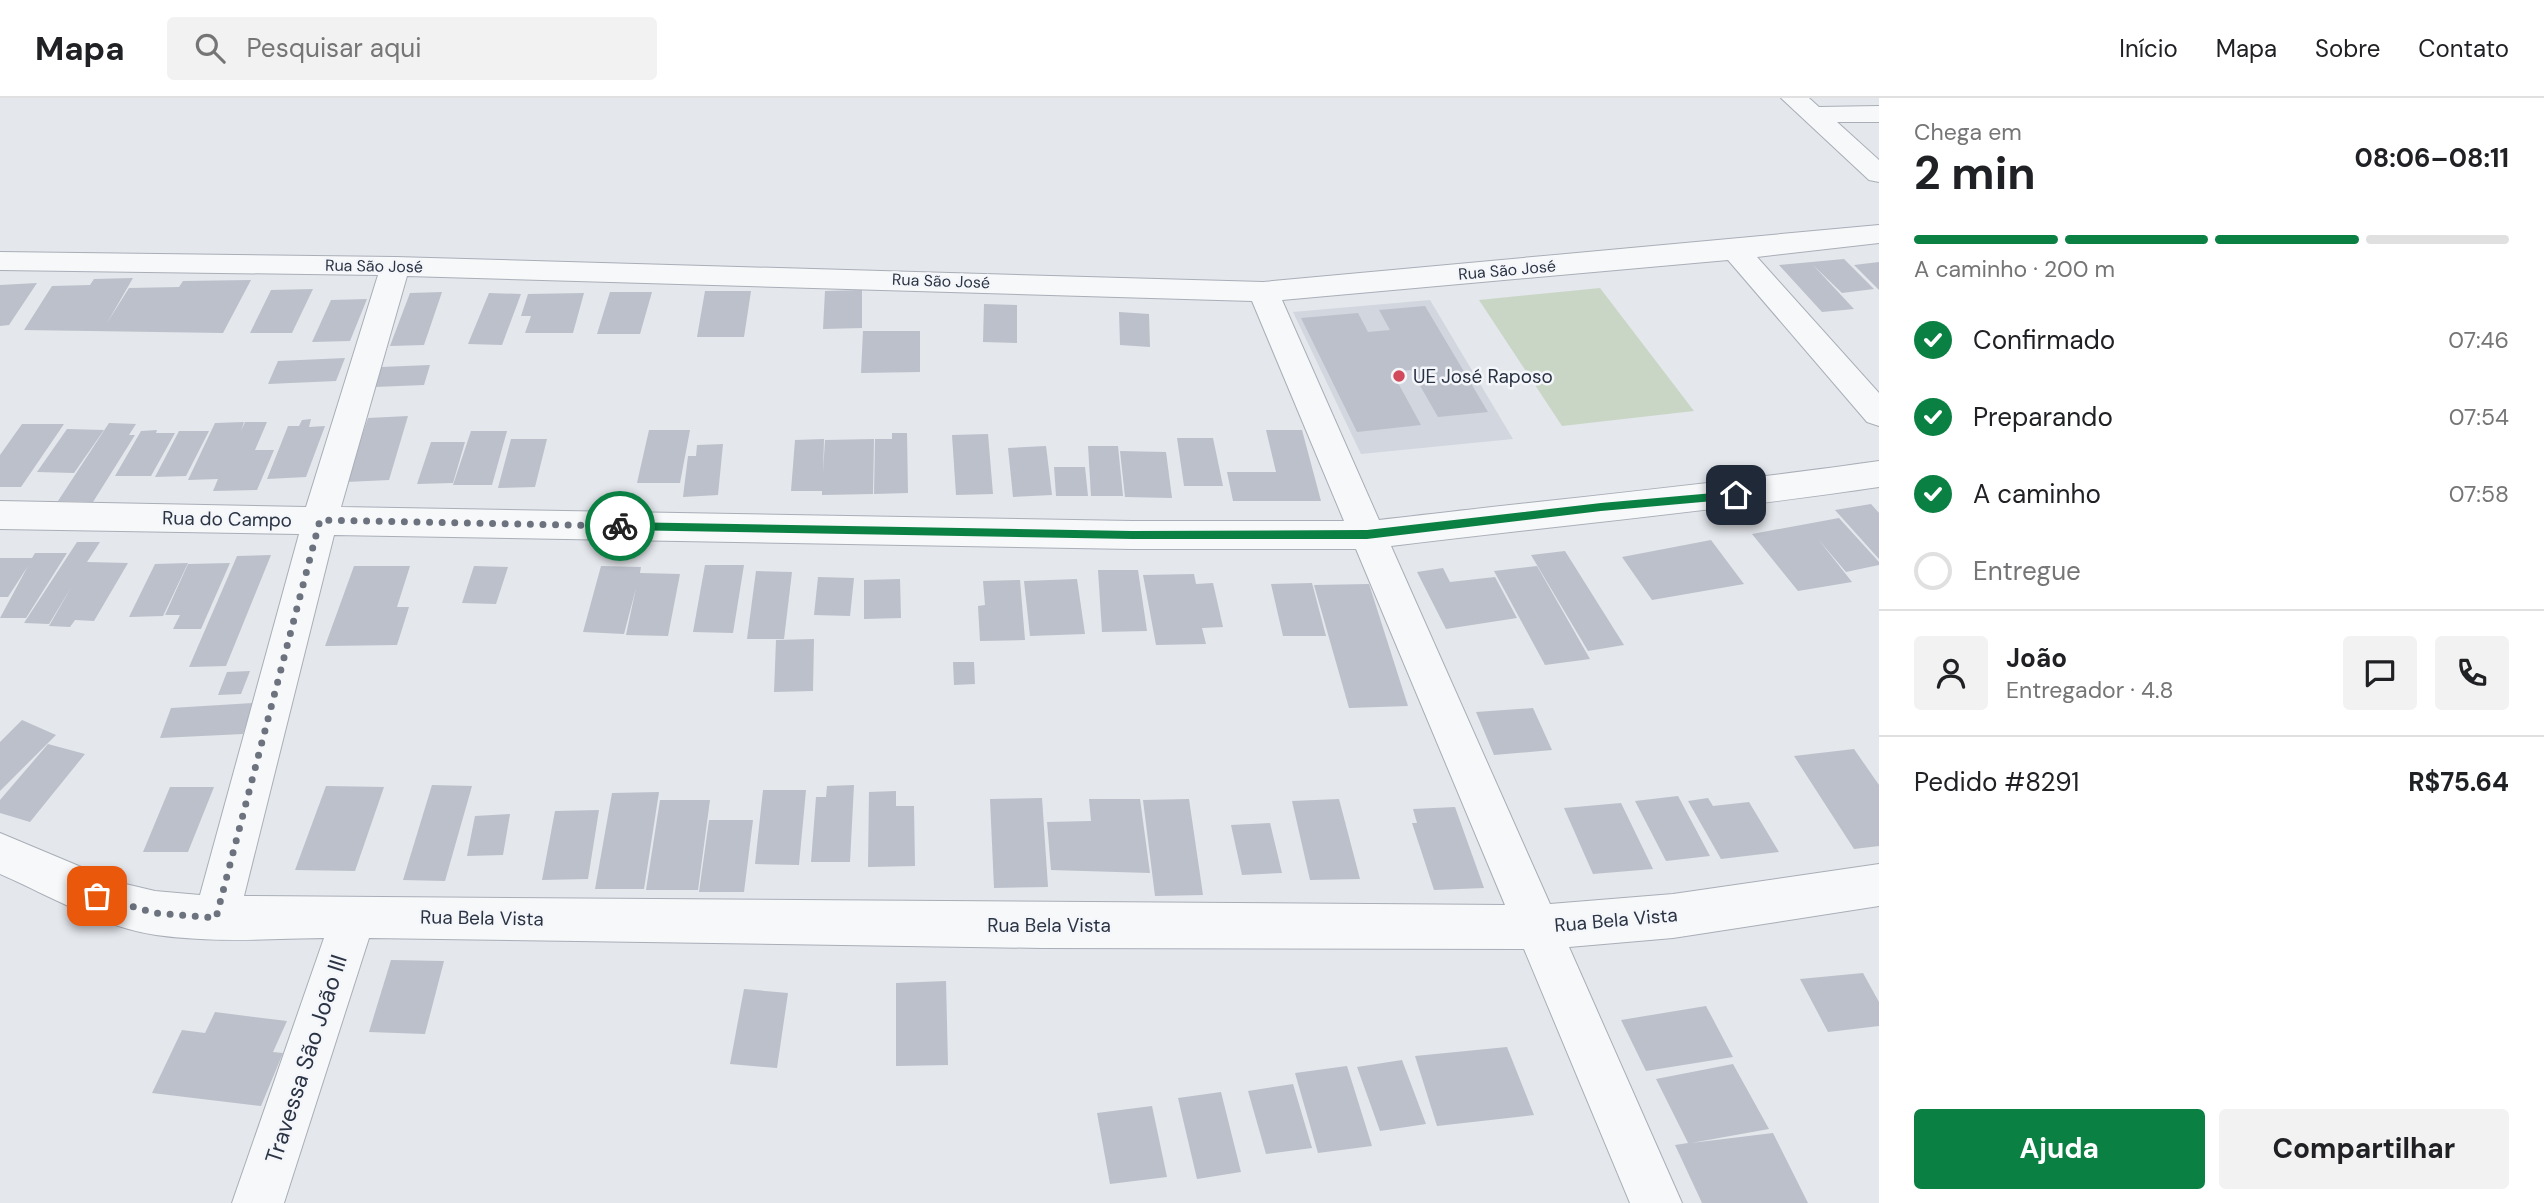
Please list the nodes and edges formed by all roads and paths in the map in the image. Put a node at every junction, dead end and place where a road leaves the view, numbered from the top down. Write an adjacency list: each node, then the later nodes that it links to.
1 (1804, 107): 2 (street); 3 (street)
2 (1879, 114)
3 (1879, 174)
4 (1879, 234): 5 (street, Rua São José)
5 (1735, 250): 8 (street, Rua São José); 9 (street)
6 (0, 261): 7 (street, Rua São José)
7 (396, 266): 8 (street, Rua São José); 12 (street)
8 (1263, 292): 13 (street)
9 (1879, 414)
10 (1879, 474): 13 (street, Rua do Campo)
11 (0, 515): 12 (street, Rua do Campo)
12 (320, 520): 13 (street, Rua do Campo); 17 (street)
13 (1367, 534): 18 (street)
14 (0, 853): 17 (street, Rua Bela Vista)
15 (1879, 885): 18 (street, Rua Bela Vista)
16 (354, 916): 17 (street, Rua Bela Vista); 18 (street, Rua Bela Vista); 19 (street, Travessa São João III)
17 (216, 918)
18 (1539, 928): 20 (street)
19 (258, 1203)
20 (1656, 1203)

